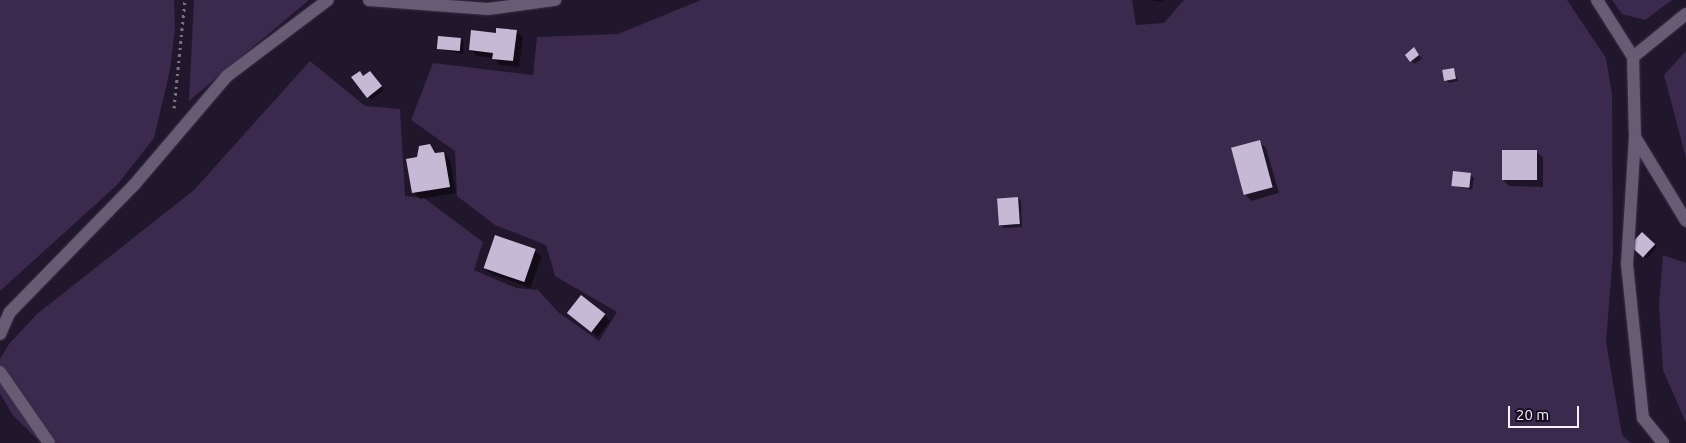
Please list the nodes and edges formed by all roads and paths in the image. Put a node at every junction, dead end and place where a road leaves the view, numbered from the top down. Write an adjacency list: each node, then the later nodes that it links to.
1 (185, 0): 9 (path)
2 (328, 0): 9 (street)
3 (369, 0): 4 (street)
4 (555, 0)
5 (1598, 0): 7 (street)
6 (1686, 14): 7 (street)
7 (1633, 57): 8 (street)
8 (1635, 137): 10 (street); 14 (street)
9 (170, 144): 11 (street)
10 (1686, 221)
11 (0, 334)
12 (0, 372): 13 (street)
13 (49, 443)
14 (1663, 443)

